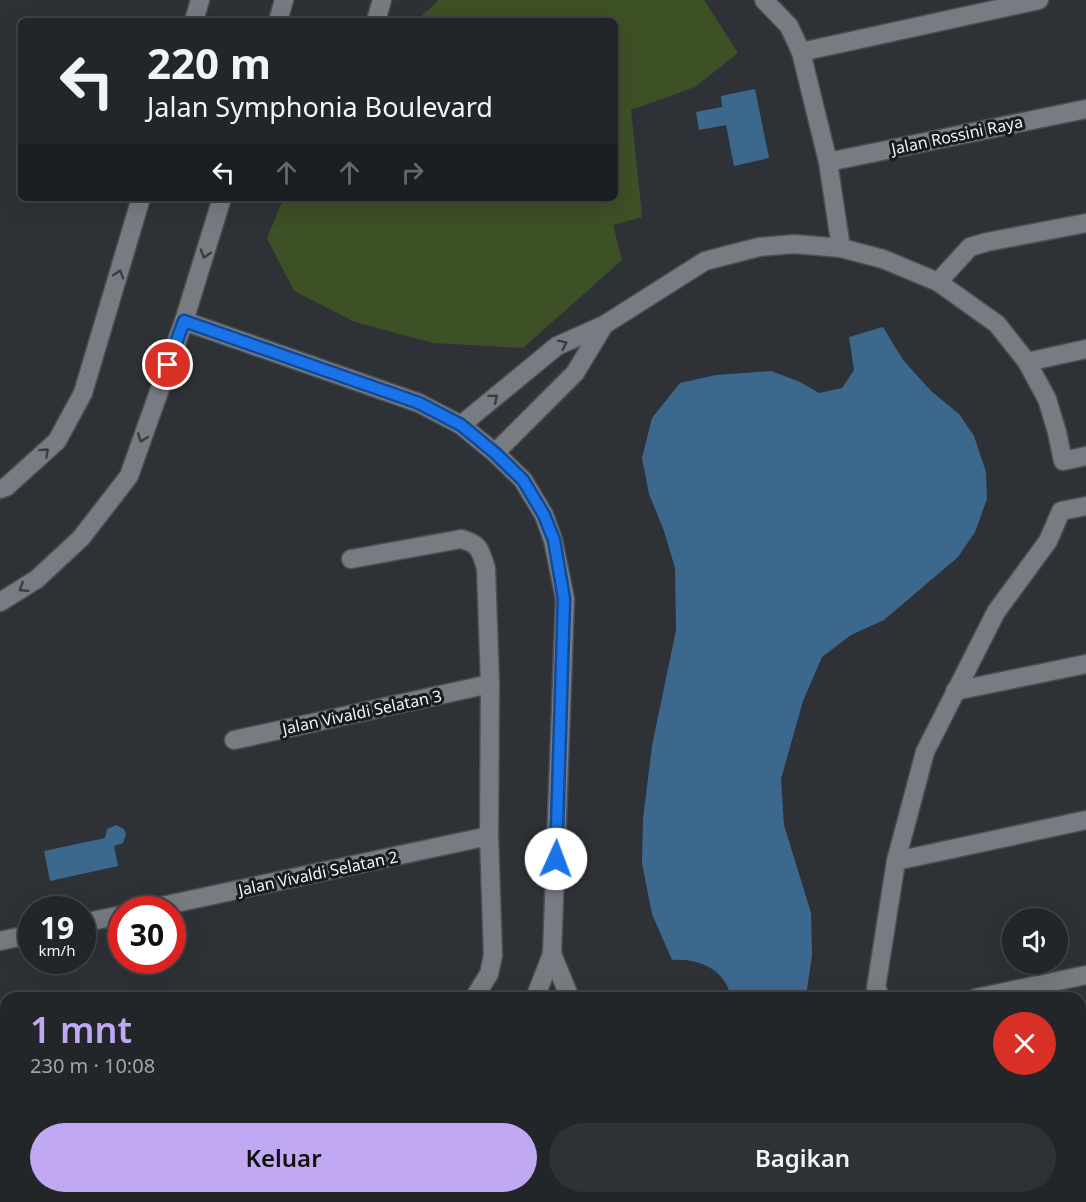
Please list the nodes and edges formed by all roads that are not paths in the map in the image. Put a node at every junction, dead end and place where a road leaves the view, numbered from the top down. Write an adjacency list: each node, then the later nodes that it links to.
1 (200, 0): 6 (street)
2 (284, 0): 7 (street)
3 (382, 0): 8 (street)
4 (764, 0): 9 (street)
5 (1039, 0): 9 (street)
6 (195, 18)
7 (279, 18)
8 (377, 18)
9 (801, 52): 11 (street)
10 (1086, 108): 11 (street, Jalan Rossini Raya)
11 (828, 162): 15 (street)
12 (140, 201): 24 (street, one-way to 12)
13 (221, 201): 17 (street, one-way to 17)
14 (1086, 223): 16 (street)
15 (841, 248): 16 (street); 18 (street)
16 (938, 282): 20 (street)
17 (184, 321): 21 (street); 27 (street, one-way to 27)
18 (604, 325): 21 (street, one-way to 18); 22 (street)
19 (1086, 349): 20 (street)
20 (1027, 362): 23 (street)
21 (461, 425): 22 (street)
22 (495, 453): 38 (street)
23 (1086, 456)
24 (0, 489)
25 (1086, 506): 30 (street)
26 (351, 559): 29 (street)
27 (0, 602)
28 (1086, 664): 30 (street)
29 (490, 684): 31 (street, Jalan Vivaldi Selatan 3); 33 (street)
30 (955, 692): 34 (street)
31 (234, 740)
32 (1086, 820): 34 (street)
33 (489, 836): 35 (street, Jalan Vivaldi Selatan 2); 40 (street)
34 (896, 861): 43 (street)
35 (186, 901)
36 (18, 937): 37 (street)
37 (0, 940)
38 (552, 954): 41 (street); 42 (street)
39 (1086, 975): 44 (street)
40 (476, 992)
41 (537, 992)
42 (568, 992)
43 (878, 992)
44 (1005, 992)

